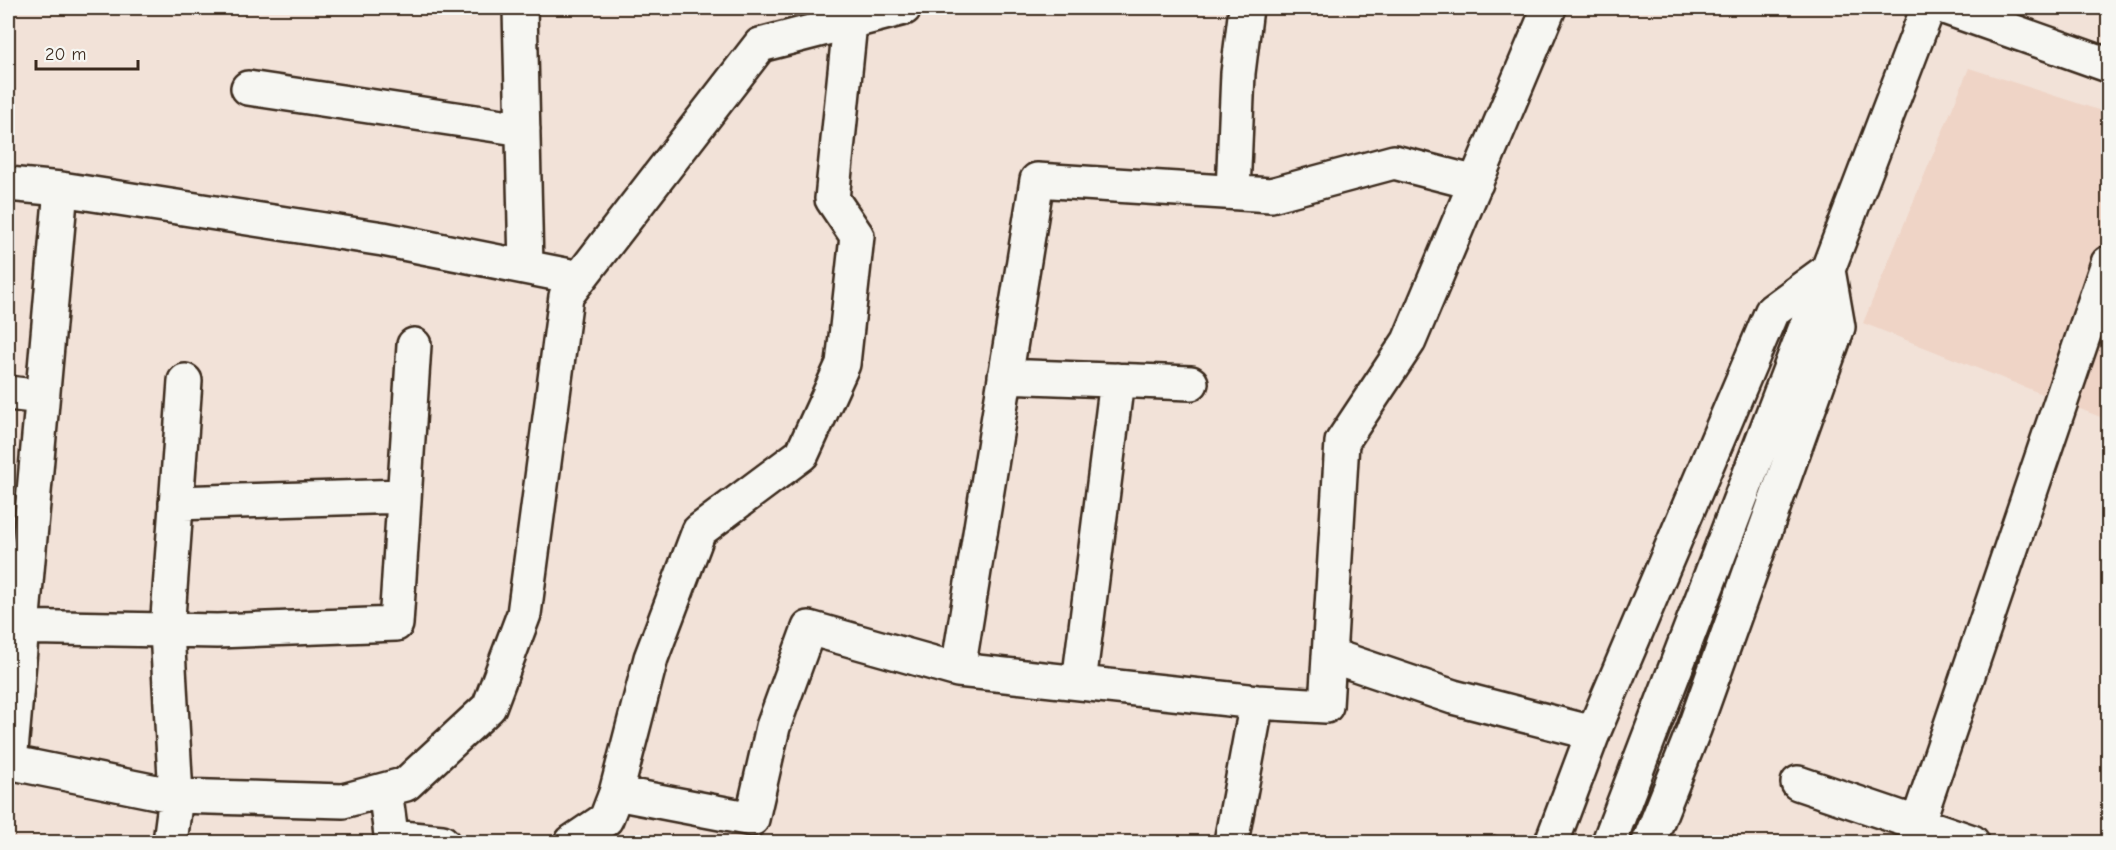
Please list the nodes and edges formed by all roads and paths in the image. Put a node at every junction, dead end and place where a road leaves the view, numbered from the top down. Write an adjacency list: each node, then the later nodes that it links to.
1 (520, 8): 10 (main road)
2 (904, 8): 7 (main road)
3 (1246, 8): 14 (main road)
4 (1549, 8): 11 (main road)
5 (1928, 8): 17 (main road)
6 (1954, 10): 8 (main road)
7 (850, 23): 18 (main road); 40 (main road)
8 (2109, 65)
9 (248, 88): 10 (main road)
10 (523, 129): 16 (main road)
11 (1476, 183): 14 (main road); 31 (main road)
12 (8, 184): 13 (main road)
13 (61, 189): 16 (main road); 25 (main road)
14 (1233, 192): 20 (main road)
15 (2109, 264): 41 (main road)
16 (526, 267): 18 (main road)
17 (1828, 270): 35 (main road); 48 (main road); 49 (main road)
18 (580, 278): 38 (main road)
19 (414, 345): 26 (main road)
20 (1005, 376): 21 (main road); 32 (main road)
21 (1118, 380): 23 (main road); 33 (main road)
22 (185, 381): 27 (main road)
23 (1191, 382)
24 (8, 393): 25 (main road)
25 (42, 397): 28 (main road)
26 (404, 496): 27 (main road); 30 (main road)
27 (176, 503): 30 (main road)
28 (19, 526): 29 (main road)
29 (15, 628): 30 (main road); 36 (main road)
30 (167, 631): 39 (main road)
31 (1329, 655): 34 (main road); 35 (main road)
32 (958, 670): 33 (main road); 40 (main road)
33 (1079, 683): 34 (main road)
34 (1257, 702): 46 (main road)
35 (1593, 734): 47 (main road)
36 (9, 762): 39 (main road)
37 (1798, 783): 41 (main road)
38 (385, 790): 39 (main road); 42 (main road)
39 (176, 796): 43 (main road)
40 (608, 818): 45 (main road)
41 (1917, 825): 50 (main road)
42 (392, 840): 44 (main road)
43 (170, 843)
44 (442, 843)
45 (572, 843)
46 (1231, 843)
47 (1552, 843)
48 (1609, 843)
49 (1649, 843)
50 (1972, 843)

